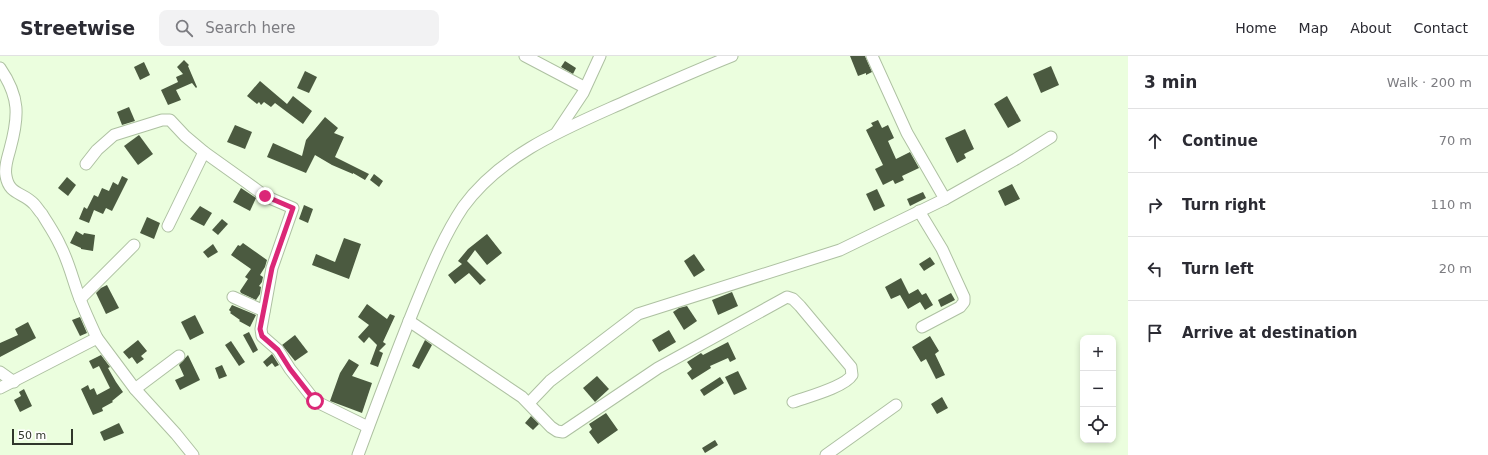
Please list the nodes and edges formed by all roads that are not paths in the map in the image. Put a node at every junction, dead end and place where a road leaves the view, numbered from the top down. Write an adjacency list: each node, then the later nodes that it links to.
1 (525, 56): 6 (street)
2 (600, 56): 7 (street)
3 (732, 56): 7 (street)
4 (872, 56): 11 (street)
5 (0, 68): 16 (street)
6 (582, 86)
7 (557, 132): 18 (street)
8 (1051, 137): 11 (street)
9 (204, 152): 10 (street); 13 (street); 17 (street)
10 (86, 164)
11 (945, 199): 12 (street)
12 (919, 211): 19 (street); 27 (street)
13 (168, 226)
14 (134, 245): 16 (street)
15 (233, 297): 17 (street)
16 (80, 299): 20 (street)
17 (264, 311): 29 (street)
18 (409, 321): 27 (street); 29 (street)
19 (922, 327)
20 (97, 338): 23 (street); 25 (street)
21 (179, 356): 25 (street)
22 (0, 372): 23 (street)
23 (14, 382): 24 (street)
24 (0, 388)
25 (135, 389): 30 (street)
26 (792, 402): 27 (street)
27 (529, 403)
28 (896, 405): 32 (street)
29 (368, 427): 31 (street)
30 (193, 455)
31 (358, 455)
32 (826, 455)

